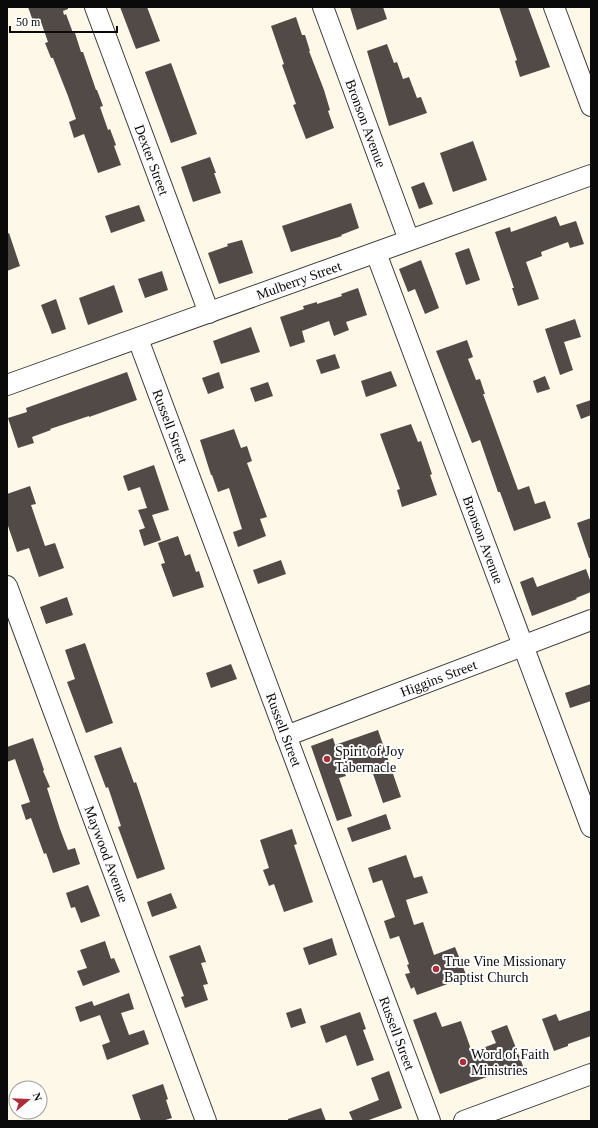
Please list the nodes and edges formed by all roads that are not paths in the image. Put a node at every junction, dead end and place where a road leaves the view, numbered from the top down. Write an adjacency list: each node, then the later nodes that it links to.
1 (95, 7): 8 (street, Dexter Street)
2 (323, 7): 6 (street, Bronson Avenue)
3 (554, 7): 4 (street)
4 (591, 106)
5 (591, 175): 6 (street, Mulberry Street)
6 (409, 240): 7 (street, Mulberry Street)
7 (376, 253): 8 (street, Mulberry Street); 13 (street, Bronson Avenue)
8 (209, 313): 9 (street, Mulberry Street)
9 (138, 338): 10 (street, Mulberry Street); 14 (street, Russell Street)
10 (7, 385)
11 (7, 586): 17 (street, Maywood Avenue)
12 (591, 620): 13 (street, Higgins Street)
13 (524, 646): 14 (street, Higgins Street); 15 (street, Bronson Avenue)
14 (286, 736): 18 (street, Russell Street)
15 (591, 827)
16 (591, 1074): 19 (street)
17 (206, 1121)
18 (430, 1121)
19 (464, 1121)

